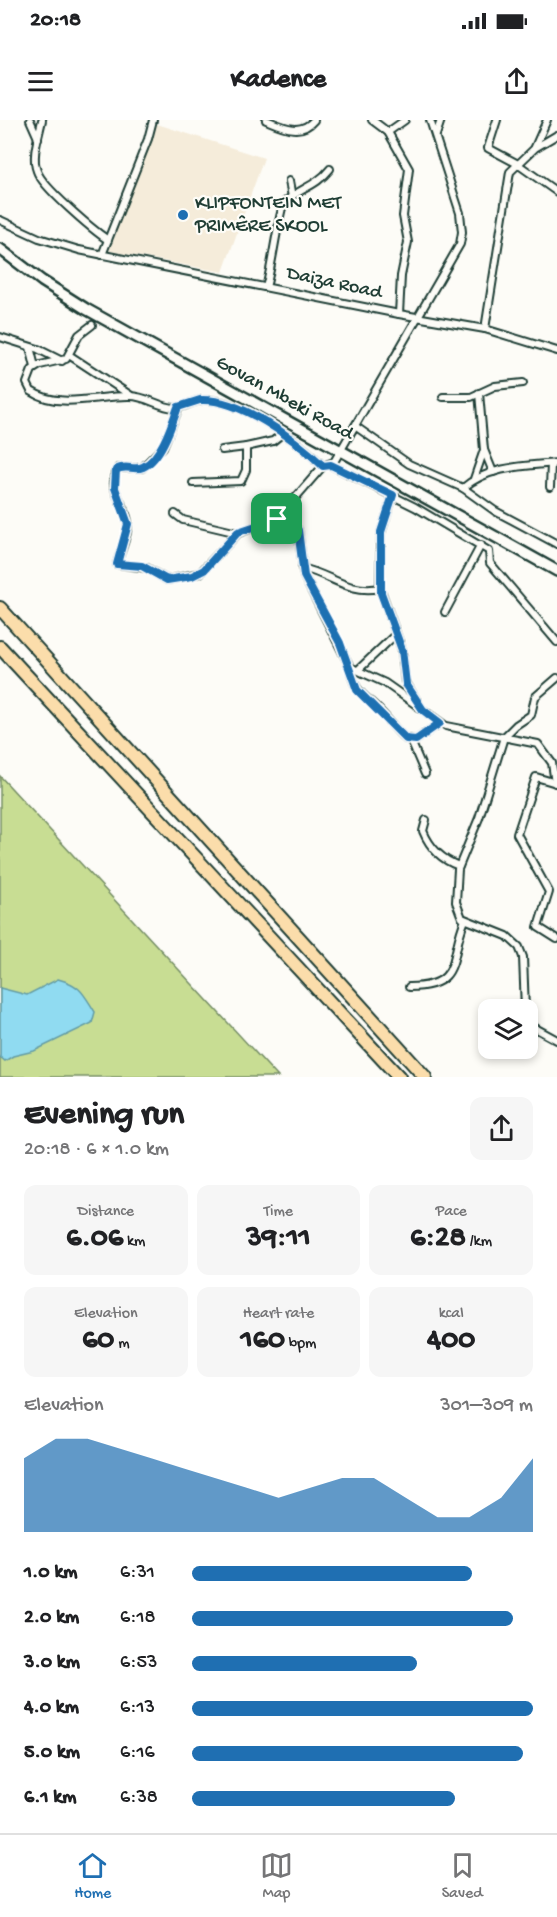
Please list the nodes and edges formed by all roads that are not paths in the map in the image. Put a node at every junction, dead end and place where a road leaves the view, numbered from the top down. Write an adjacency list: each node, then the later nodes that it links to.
1 (30, 120): 15 (street)
2 (42, 120): 15 (street)
3 (153, 120): 23 (street)
4 (266, 120): 5 (street)
5 (314, 120)
6 (372, 120): 12 (street)
7 (405, 120): 12 (street)
8 (430, 120): 13 (street)
9 (441, 120): 13 (street)
10 (497, 120): 17 (street)
11 (547, 120): 16 (street)
12 (388, 132): 27 (street)
13 (436, 135): 28 (street)
14 (557, 135): 16 (street)
15 (38, 138): 23 (street)
16 (535, 148): 17 (street)
17 (516, 163): 20 (street); 30 (street)
18 (330, 169): 21 (street)
19 (289, 181): 21 (street)
20 (557, 192)
21 (292, 197): 26 (street)
22 (0, 220): 25 (street, Daiza Road)
23 (108, 240): 25 (street)
24 (0, 249): 47 (main road, Govan Mbeki Road)
25 (102, 255): 26 (street, Daiza Road)
26 (266, 287): 27 (street, Daiza Road)
27 (399, 314): 28 (street, Daiza Road)
28 (417, 318): 30 (street, Daiza Road); 42 (street)
29 (92, 325): 34 (street)
30 (485, 328): 33 (street, Daiza Road)
31 (0, 337): 32 (street)
32 (30, 347): 35 (street); 36 (street)
33 (557, 351)
34 (69, 355): 35 (street); 39 (street)
35 (62, 362): 36 (street)
36 (35, 367): 39 (street)
37 (523, 383): 38 (street)
38 (479, 393): 40 (street); 46 (street)
39 (131, 396): 41 (street)
40 (443, 397)
41 (178, 407): 43 (street); 58 (street)
42 (355, 426): 47 (street); 54 (street)
43 (283, 433): 44 (street); 49 (street)
44 (246, 447): 45 (street); 52 (street)
45 (222, 450)
46 (484, 450): 50 (street); 51 (street)
47 (341, 451): 49 (street); 62 (main road, Govan Mbeki Road)
48 (554, 463): 50 (street); 53 (street)
49 (327, 465): 55 (street); 57 (street)
50 (494, 472): 51 (street)
51 (474, 479): 54 (street)
52 (193, 483)
53 (550, 487)
54 (463, 488): 59 (street)
55 (393, 495): 60 (street); 63 (street)
56 (175, 514): 58 (street)
57 (277, 519): 58 (street); 61 (street)
58 (238, 532)
59 (557, 544)
60 (481, 545): 65 (street); 67 (street)
61 (302, 568): 63 (street); 69 (street)
62 (557, 571)
63 (380, 588): 66 (street)
64 (0, 608): 88 (highway)
65 (445, 612)
66 (396, 634): 70 (street); 72 (street)
67 (557, 642)
68 (0, 647): 87 (highway)
69 (350, 668): 70 (street); 75 (street)
70 (358, 670): 72 (street)
71 (557, 678): 74 (street)
72 (423, 710): 73 (street)
73 (440, 723): 74 (street); 75 (street)
74 (504, 737): 76 (street); 80 (street)
75 (411, 741): 77 (street)
76 (556, 771): 78 (street)
77 (425, 774)
78 (556, 783): 82 (street)
79 (426, 820): 80 (street)
80 (459, 866): 81 (street)
81 (465, 920): 83 (street); 84 (street)
82 (557, 939)
83 (409, 987)
84 (525, 999)
85 (538, 1030): 86 (street)
86 (557, 1040)
87 (399, 1077)
88 (425, 1077)

